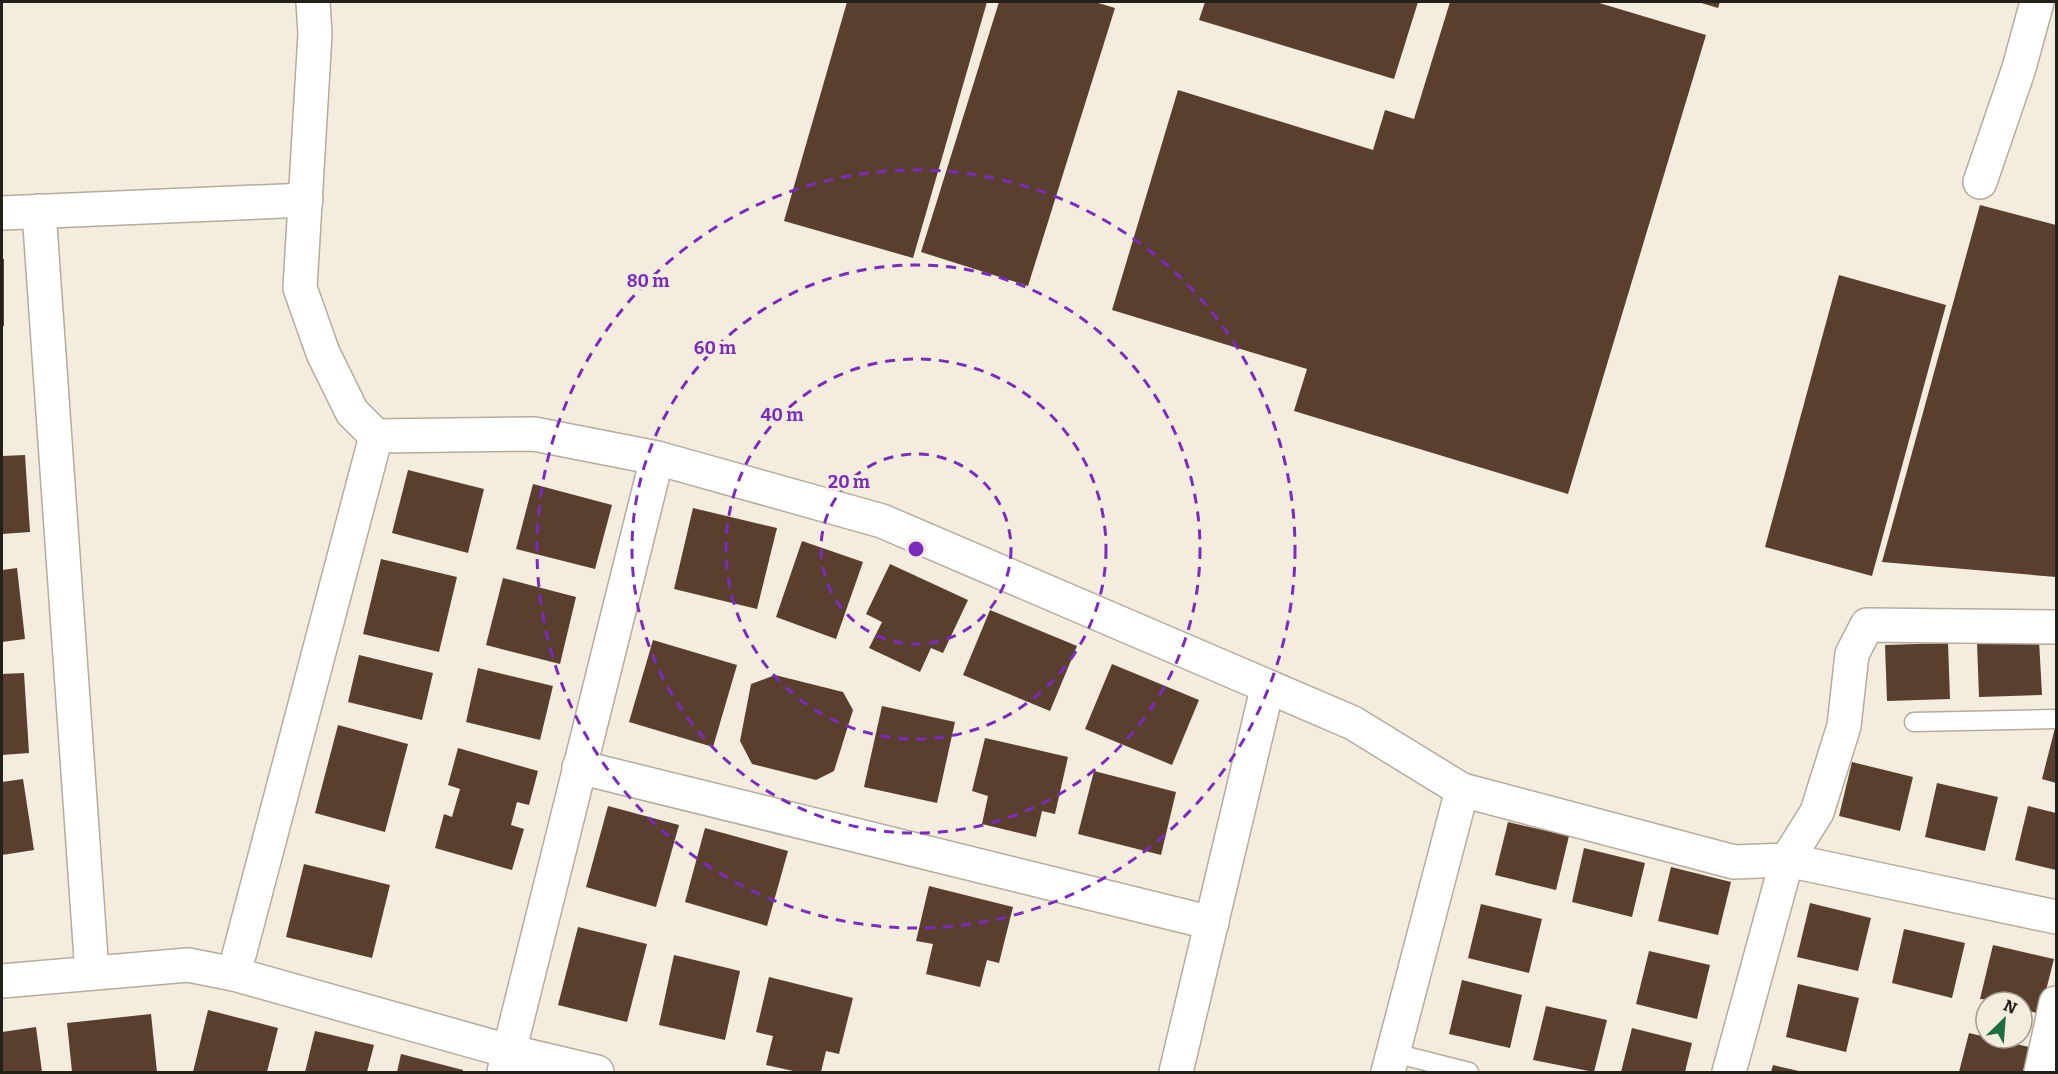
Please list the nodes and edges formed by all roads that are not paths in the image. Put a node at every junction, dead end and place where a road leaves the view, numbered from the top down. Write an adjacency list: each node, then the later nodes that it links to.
1 (313, 2): 4 (street)
2 (2037, 2): 3 (street)
3 (1980, 182)
4 (306, 200): 5 (street); 7 (street)
5 (39, 212): 6 (street); 18 (street)
6 (2, 213)
7 (376, 436): 8 (street); 19 (street)
8 (657, 458): 10 (street); 13 (street)
9 (2056, 627): 15 (street)
10 (1267, 689): 14 (street); 17 (street)
11 (2056, 720): 12 (lane)
12 (1914, 722)
13 (579, 767): 17 (street); 22 (street)
14 (1462, 790): 15 (street); 23 (street)
15 (1787, 860): 16 (street); 27 (street)
16 (2056, 917)
17 (1212, 923): 25 (street)
18 (92, 974): 19 (street); 20 (street)
19 (234, 974): 22 (street)
20 (2, 981)
21 (2056, 1003): 28 (street)
22 (506, 1062): 24 (street)
23 (1391, 1063): 26 (lane)
24 (597, 1072)
25 (1176, 1072)
26 (1469, 1072)
27 (1729, 1072)
28 (2041, 1072)

